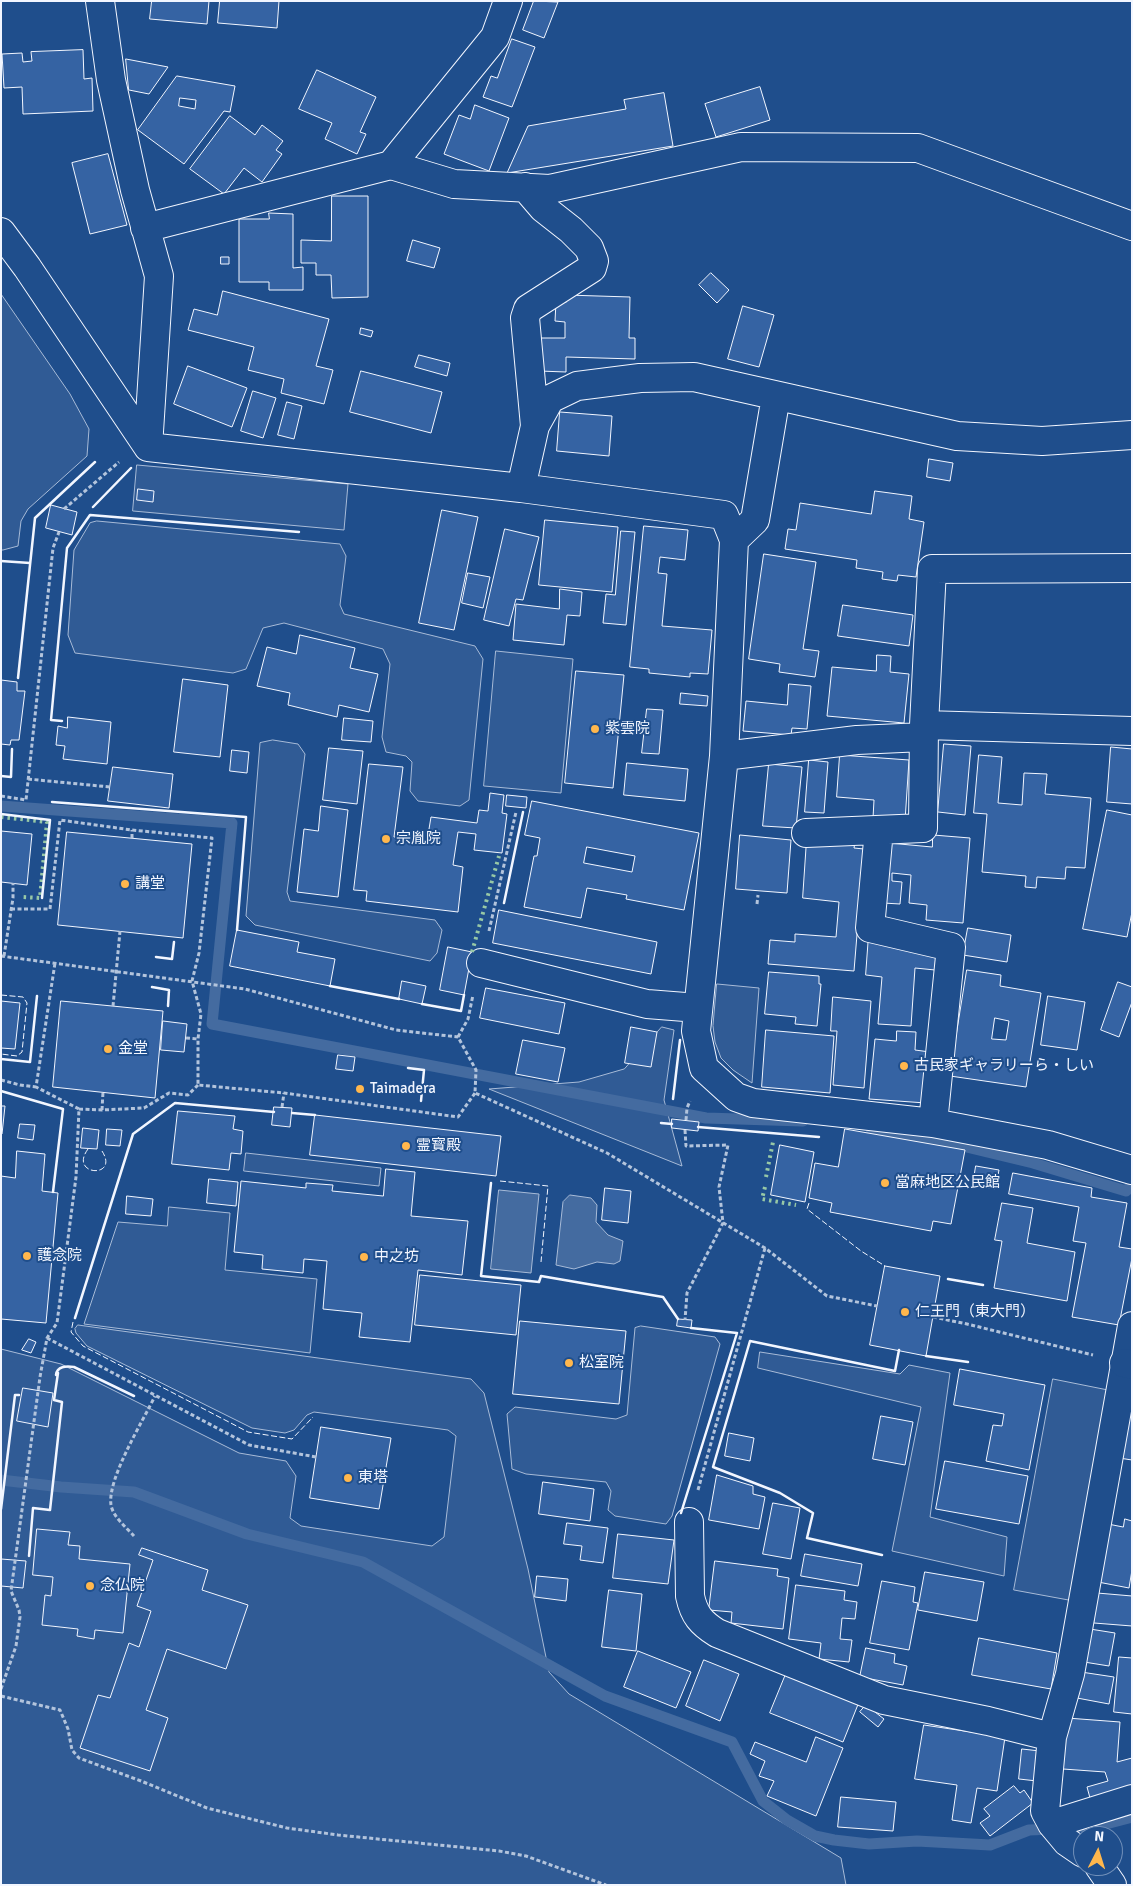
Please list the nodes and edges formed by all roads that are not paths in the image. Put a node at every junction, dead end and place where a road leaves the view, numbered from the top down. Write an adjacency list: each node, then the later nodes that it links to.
1 (100, 1): 6 (street)
2 (508, 1): 3 (street)
3 (391, 164): 4 (street); 6 (street)
4 (525, 188): 5 (street); 9 (street)
5 (1132, 226)
6 (145, 228): 11 (street)
7 (1, 232): 11 (street)
8 (776, 396): 9 (street); 10 (street); 13 (street)
9 (535, 426): 12 (street)
10 (1132, 434)
11 (137, 452): 12 (street)
12 (521, 488): 13 (street)
13 (734, 540): 17 (street)
14 (1132, 568): 15 (street)
15 (924, 731): 16 (street); 17 (street); 18 (street)
16 (1132, 731)
17 (724, 756): 21 (street)
18 (878, 830): 19 (street); 22 (street)
19 (806, 834)
20 (481, 963): 21 (street)
21 (698, 1008): 22 (street)
22 (933, 1123): 23 (street)
23 (1132, 1169)
24 (1132, 1326): 25 (street)
25 (1128, 1364): 27 (street)
26 (689, 1522): 27 (street)
27 (1052, 1737): 29 (street)
28 (1132, 1799): 29 (street)
29 (1052, 1824): 30 (street)
30 (1073, 1846)

